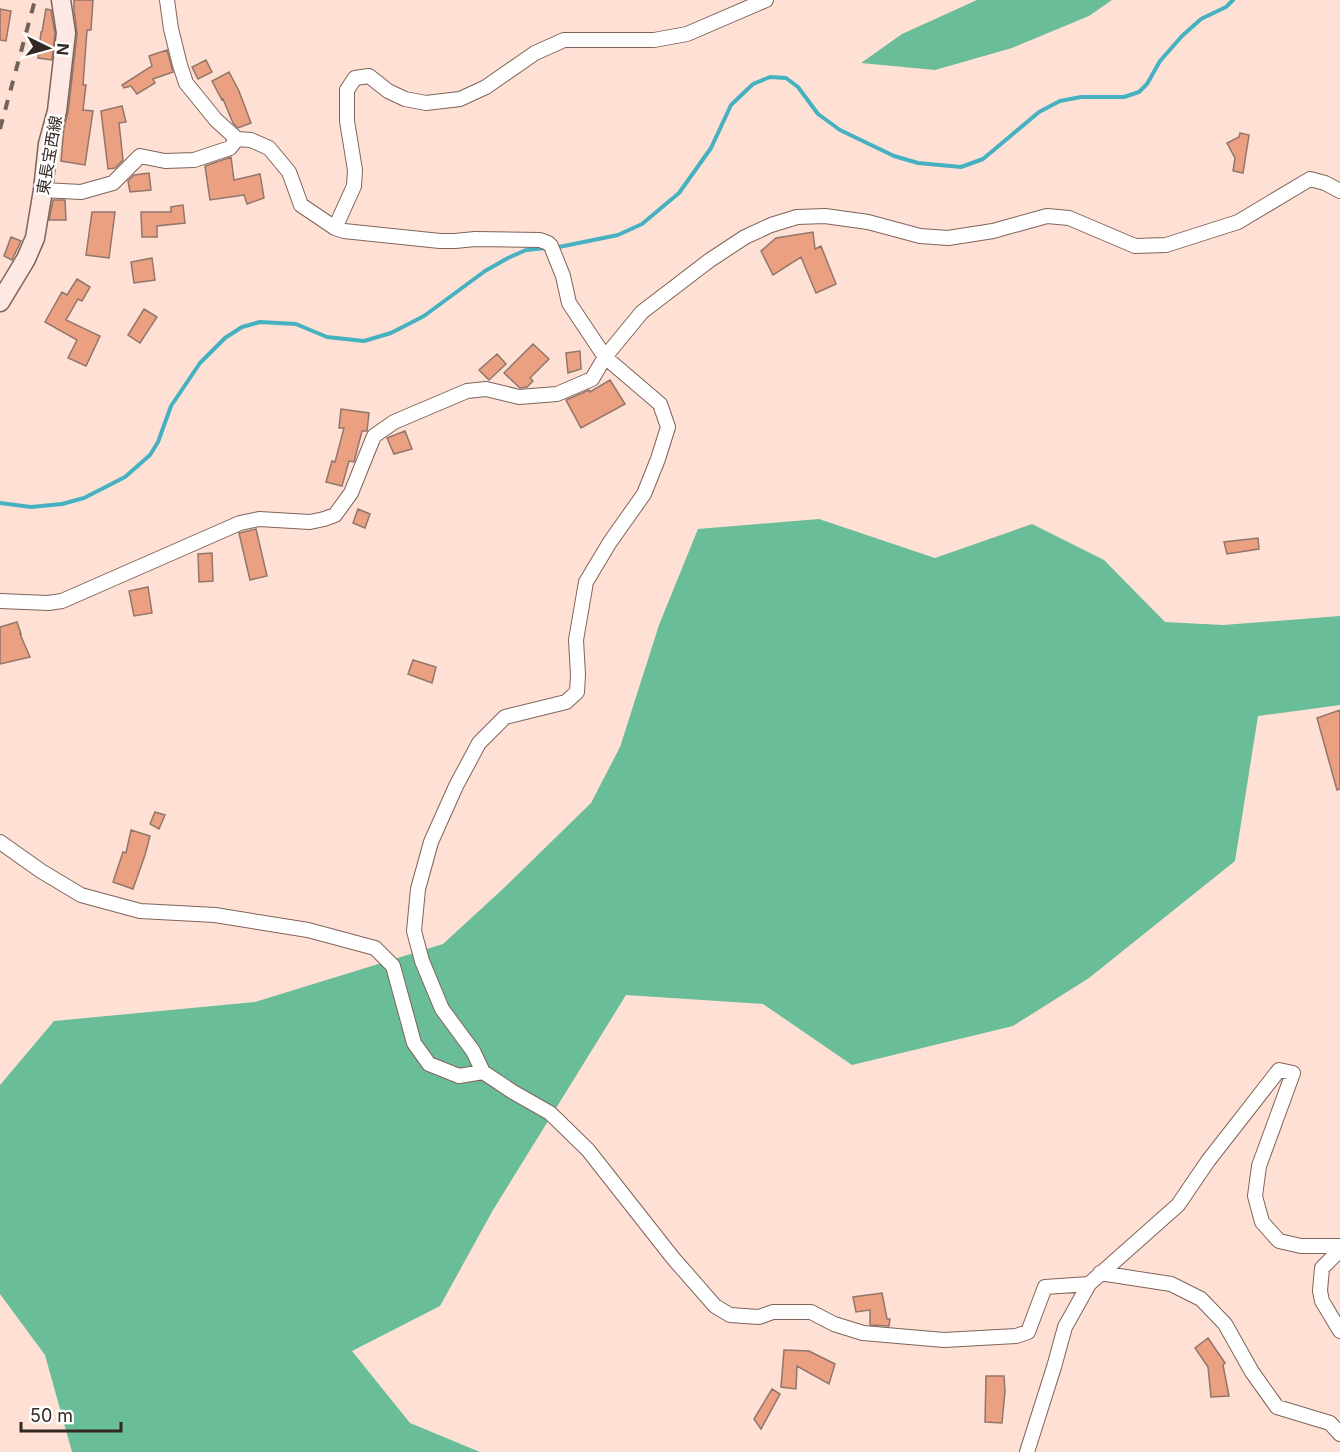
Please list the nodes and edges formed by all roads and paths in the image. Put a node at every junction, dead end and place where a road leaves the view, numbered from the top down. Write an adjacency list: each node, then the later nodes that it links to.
1 (61, 0): 5 (main road, 東長宝西線)
2 (167, 0): 4 (street)
3 (766, 0): 7 (street)
4 (237, 139): 5 (street); 7 (street)
5 (44, 190): 8 (main road, 東長宝西線)
6 (1340, 191): 9 (street)
7 (335, 228): 9 (street)
8 (0, 302)
9 (605, 357): 10 (street); 12 (street)
10 (0, 601)
11 (0, 842): 12 (street)
12 (483, 1072): 15 (street)
13 (1340, 1248): 14 (street); 16 (street)
14 (1100, 1273): 15 (street); 17 (street)
15 (1089, 1284): 18 (street)
16 (1340, 1331)
17 (1340, 1434)
18 (1027, 1452)

